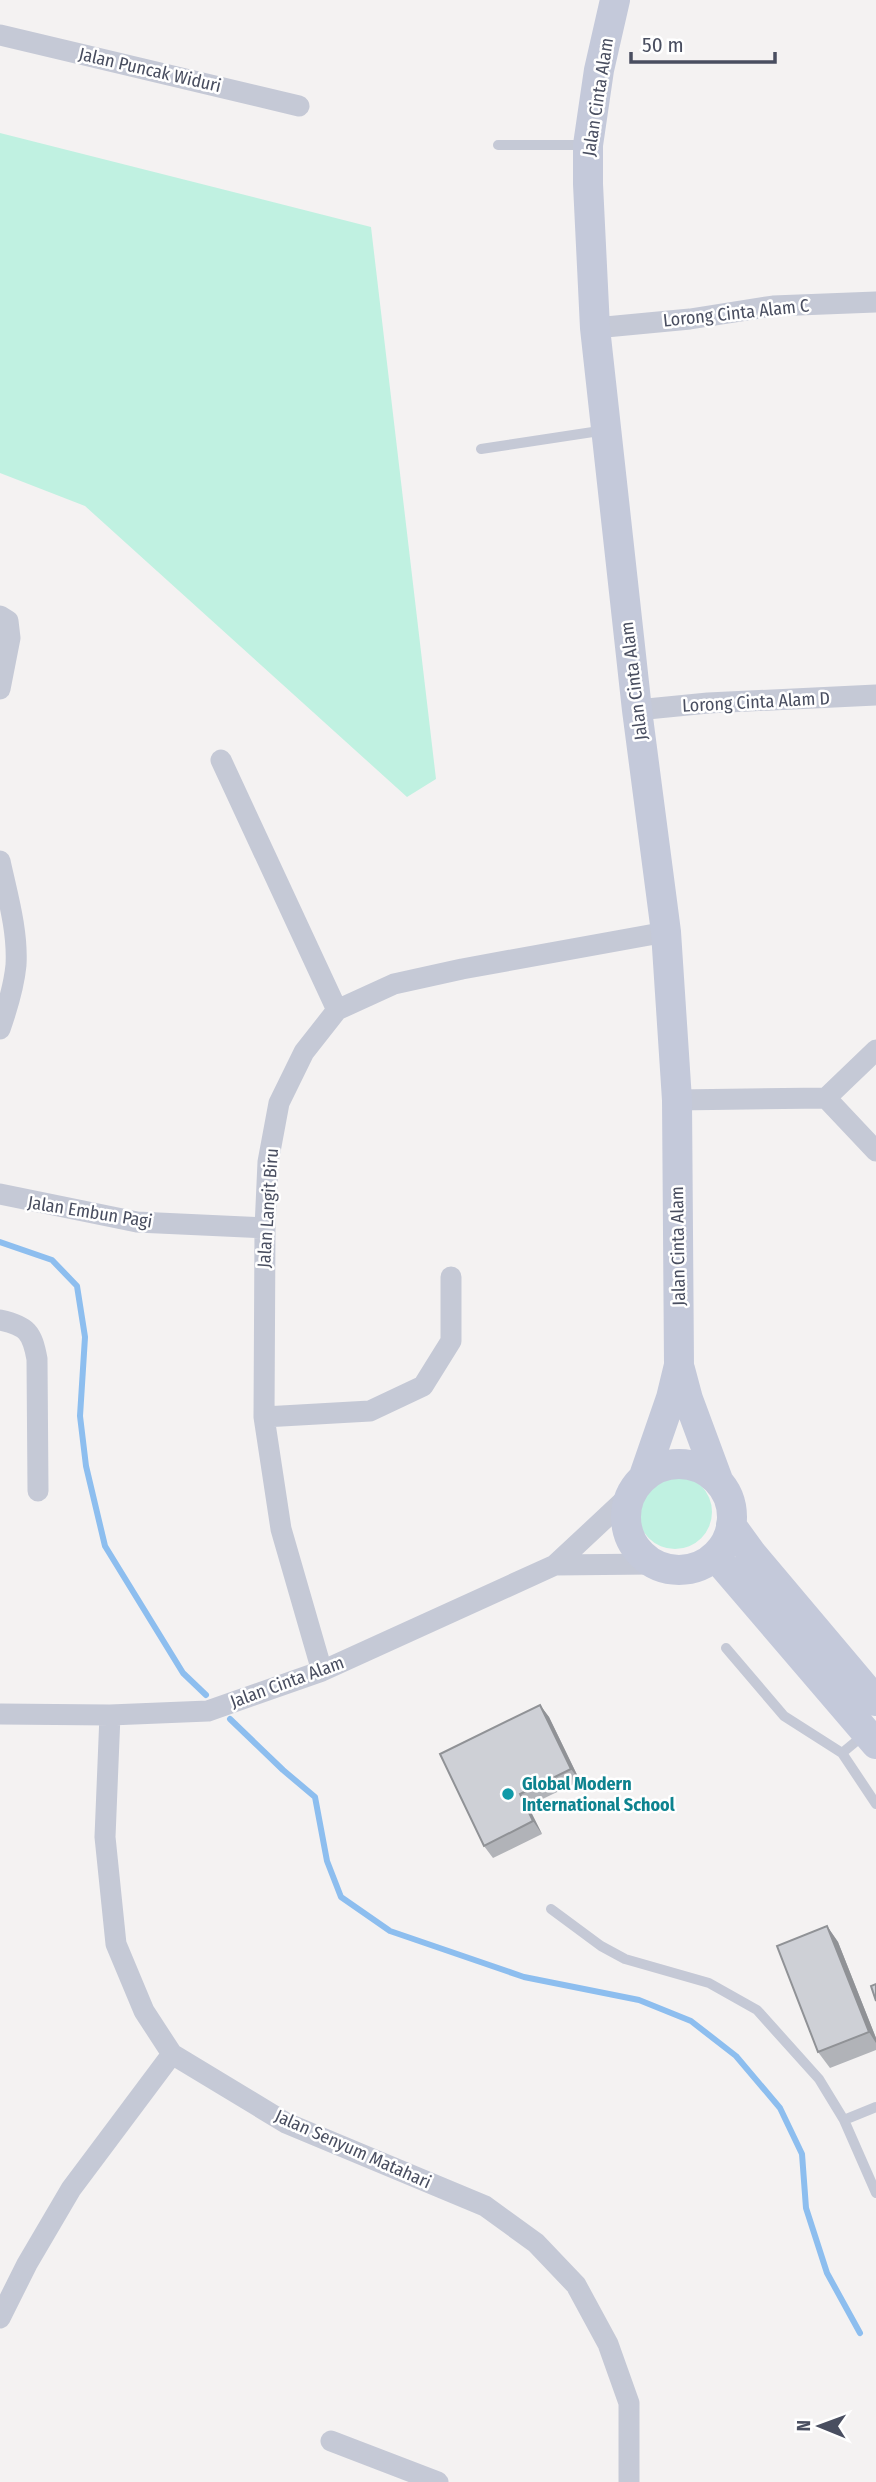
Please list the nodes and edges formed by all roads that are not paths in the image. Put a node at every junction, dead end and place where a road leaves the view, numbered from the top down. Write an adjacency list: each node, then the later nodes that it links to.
1 (615, 0): 5 (street, Jalan Cinta Alam)
2 (0, 35): 3 (street, Jalan Puncak Widuri)
3 (299, 106)
4 (498, 145): 5 (lane)
5 (588, 145): 7 (street, Jalan Cinta Alam)
6 (876, 302): 7 (street, Lorong Cinta Alam C)
7 (595, 328): 8 (street, Jalan Cinta Alam)
8 (607, 430): 9 (lane); 13 (street, Jalan Cinta Alam)
9 (481, 449)
10 (0, 616): 11 (street)
11 (0, 689)
12 (876, 695): 13 (street, Lorong Cinta Alam D)
13 (637, 710): 16 (street, Jalan Cinta Alam)
14 (221, 760): 17 (street)
15 (0, 861): 18 (street)
16 (666, 932): 17 (street, Jalan Langit Biru); 21 (street, Jalan Cinta Alam)
17 (337, 1010): 24 (street, Jalan Langit Biru)
18 (0, 1029)
19 (876, 1050): 20 (street)
20 (825, 1098): 21 (street); 22 (street)
21 (677, 1100): 27 (street, Jalan Cinta Alam)
22 (876, 1151)
23 (0, 1194): 24 (street, Jalan Embun Pagi)
24 (265, 1228): 28 (street, Jalan Langit Biru)
25 (452, 1277): 28 (street)
26 (0, 1320): 31 (street)
27 (679, 1365): 29 (street, Jalan Cinta Alam); 30 (street, Jalan Cinta Alam)
28 (264, 1417): 37 (street, Jalan Langit Biru)
29 (718, 1480): 30 (street); 32 (street)
30 (637, 1486): 34 (street); 35 (street, Jalan Cinta Alam)
31 (38, 1491)
32 (732, 1525): 33 (street); 38 (street)
33 (715, 1556): 34 (street); 41 (street)
34 (652, 1564): 35 (street, Jalan Cinta Alam)
35 (555, 1565): 37 (street, Jalan Cinta Alam)
36 (726, 1648): 42 (lane)
37 (322, 1671): 40 (street, Jalan Cinta Alam)
38 (876, 1701)
39 (0, 1714): 40 (street, Jalan Cinta Alam)
40 (110, 1715): 45 (street, Jalan Senyum Matahari)
41 (871, 1738): 42 (lane)
42 (842, 1753): 43 (lane)
43 (876, 1804)
44 (551, 1909): 47 (lane)
45 (172, 2054): 49 (street); 52 (street, Jalan Senyum Matahari)
46 (876, 2107): 47 (lane)
47 (844, 2120): 48 (lane)
48 (876, 2193)
49 (0, 2318)
50 (331, 2441): 51 (street)
51 (438, 2482)
52 (629, 2482)

